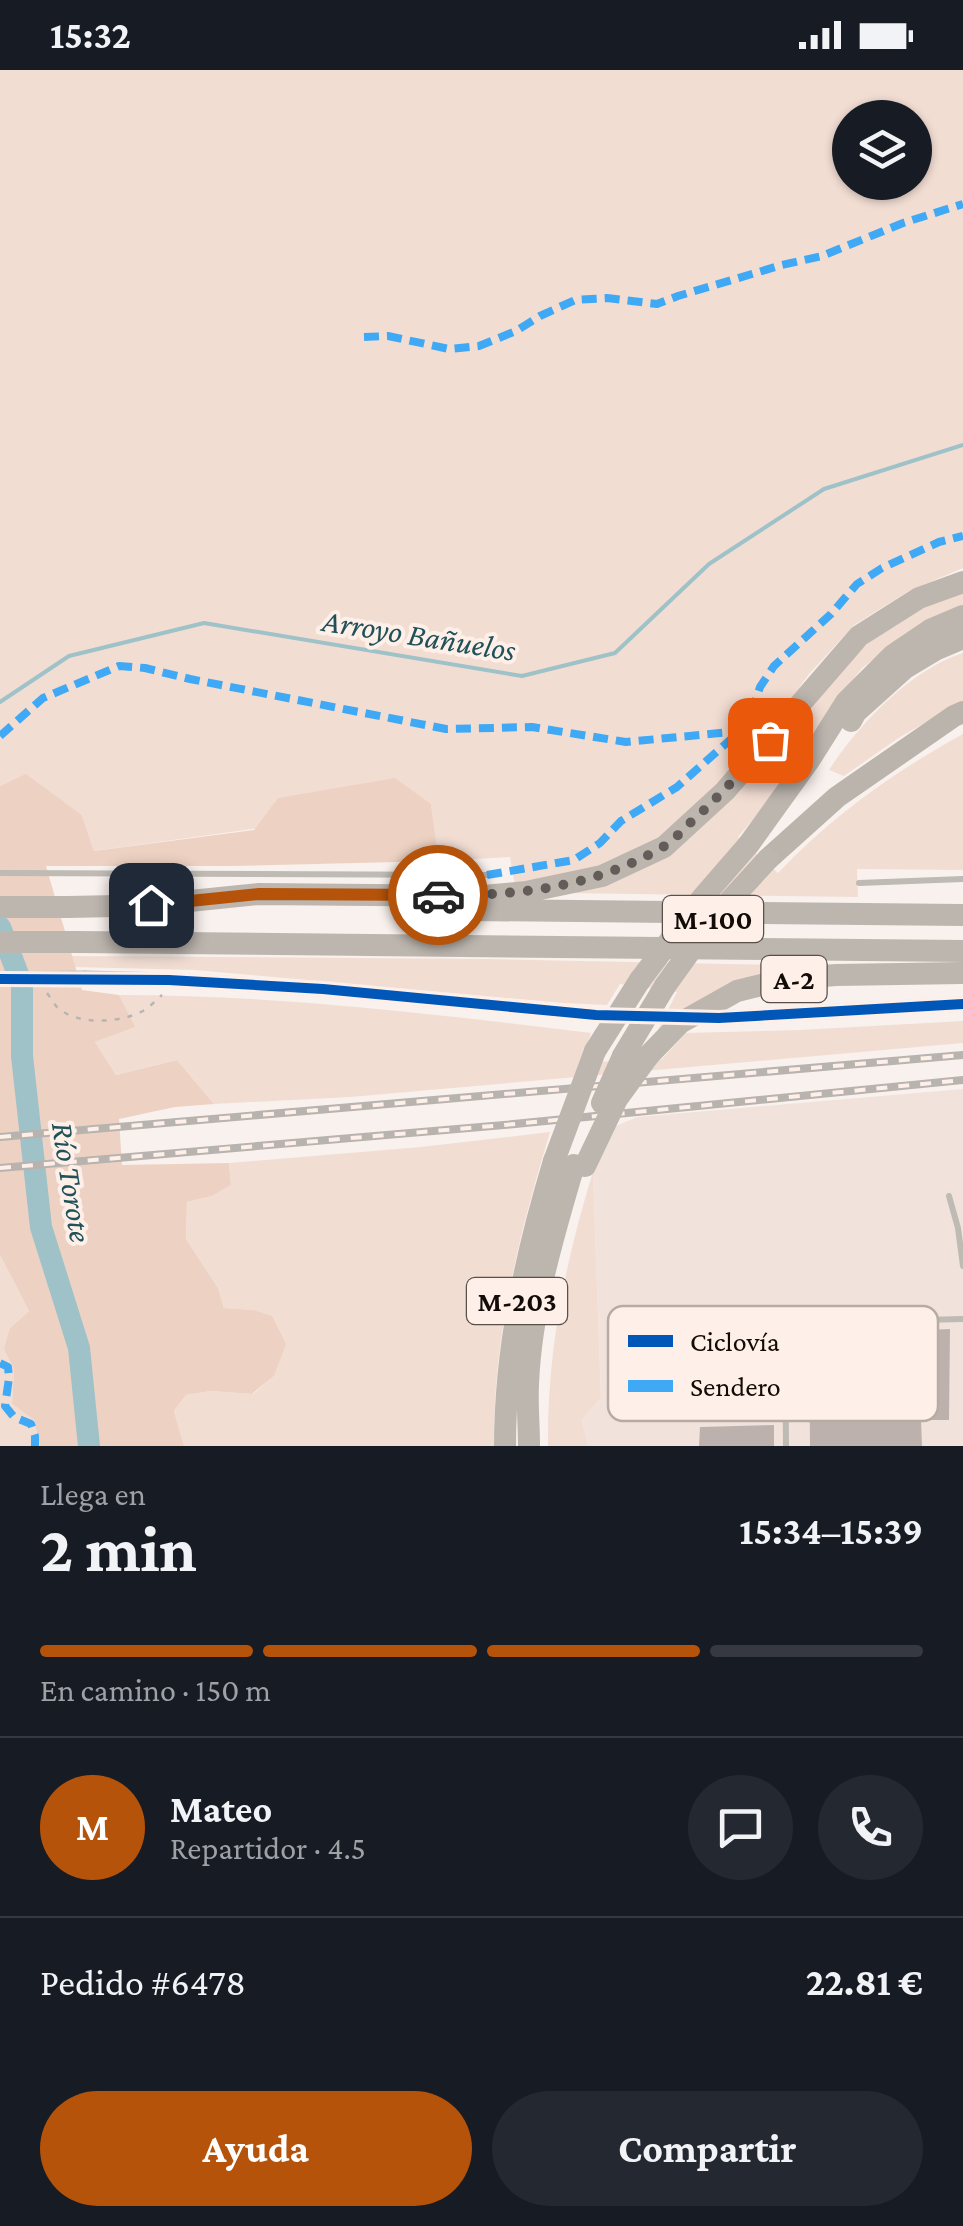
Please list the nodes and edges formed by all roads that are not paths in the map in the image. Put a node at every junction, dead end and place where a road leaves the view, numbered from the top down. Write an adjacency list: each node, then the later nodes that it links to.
1 (963, 582): 10 (highway, A-2)
2 (963, 616): 5 (highway, M-203)
3 (963, 638): 5 (highway)
4 (963, 712): 20 (highway, M-100, bridge)
5 (749, 844): 20 (highway, M-203, bridge)
6 (0, 873): 7 (lane)
7 (487, 875)
8 (963, 879): 9 (lane)
9 (859, 884)
10 (151, 905): 11 (highway, A-2, bridge); 12 (highway, A-2)
11 (0, 907)
12 (963, 915)
13 (0, 942): 14 (highway, A-2, bridge)
14 (963, 951)
15 (963, 974): 20 (highway, A-2, bridge)
16 (0, 979): 18 (street, bridge)
17 (963, 1004): 19 (street)
18 (596, 1015)
19 (719, 1018)
20 (571, 1164): 26 (highway, M-203); 27 (highway, M-203)
21 (948, 1196): 22 (lane)
22 (963, 1266)
23 (963, 1319): 24 (lane)
24 (938, 1320)
25 (786, 1421): 28 (lane)
26 (505, 1446)
27 (530, 1446)
28 (786, 1446)

